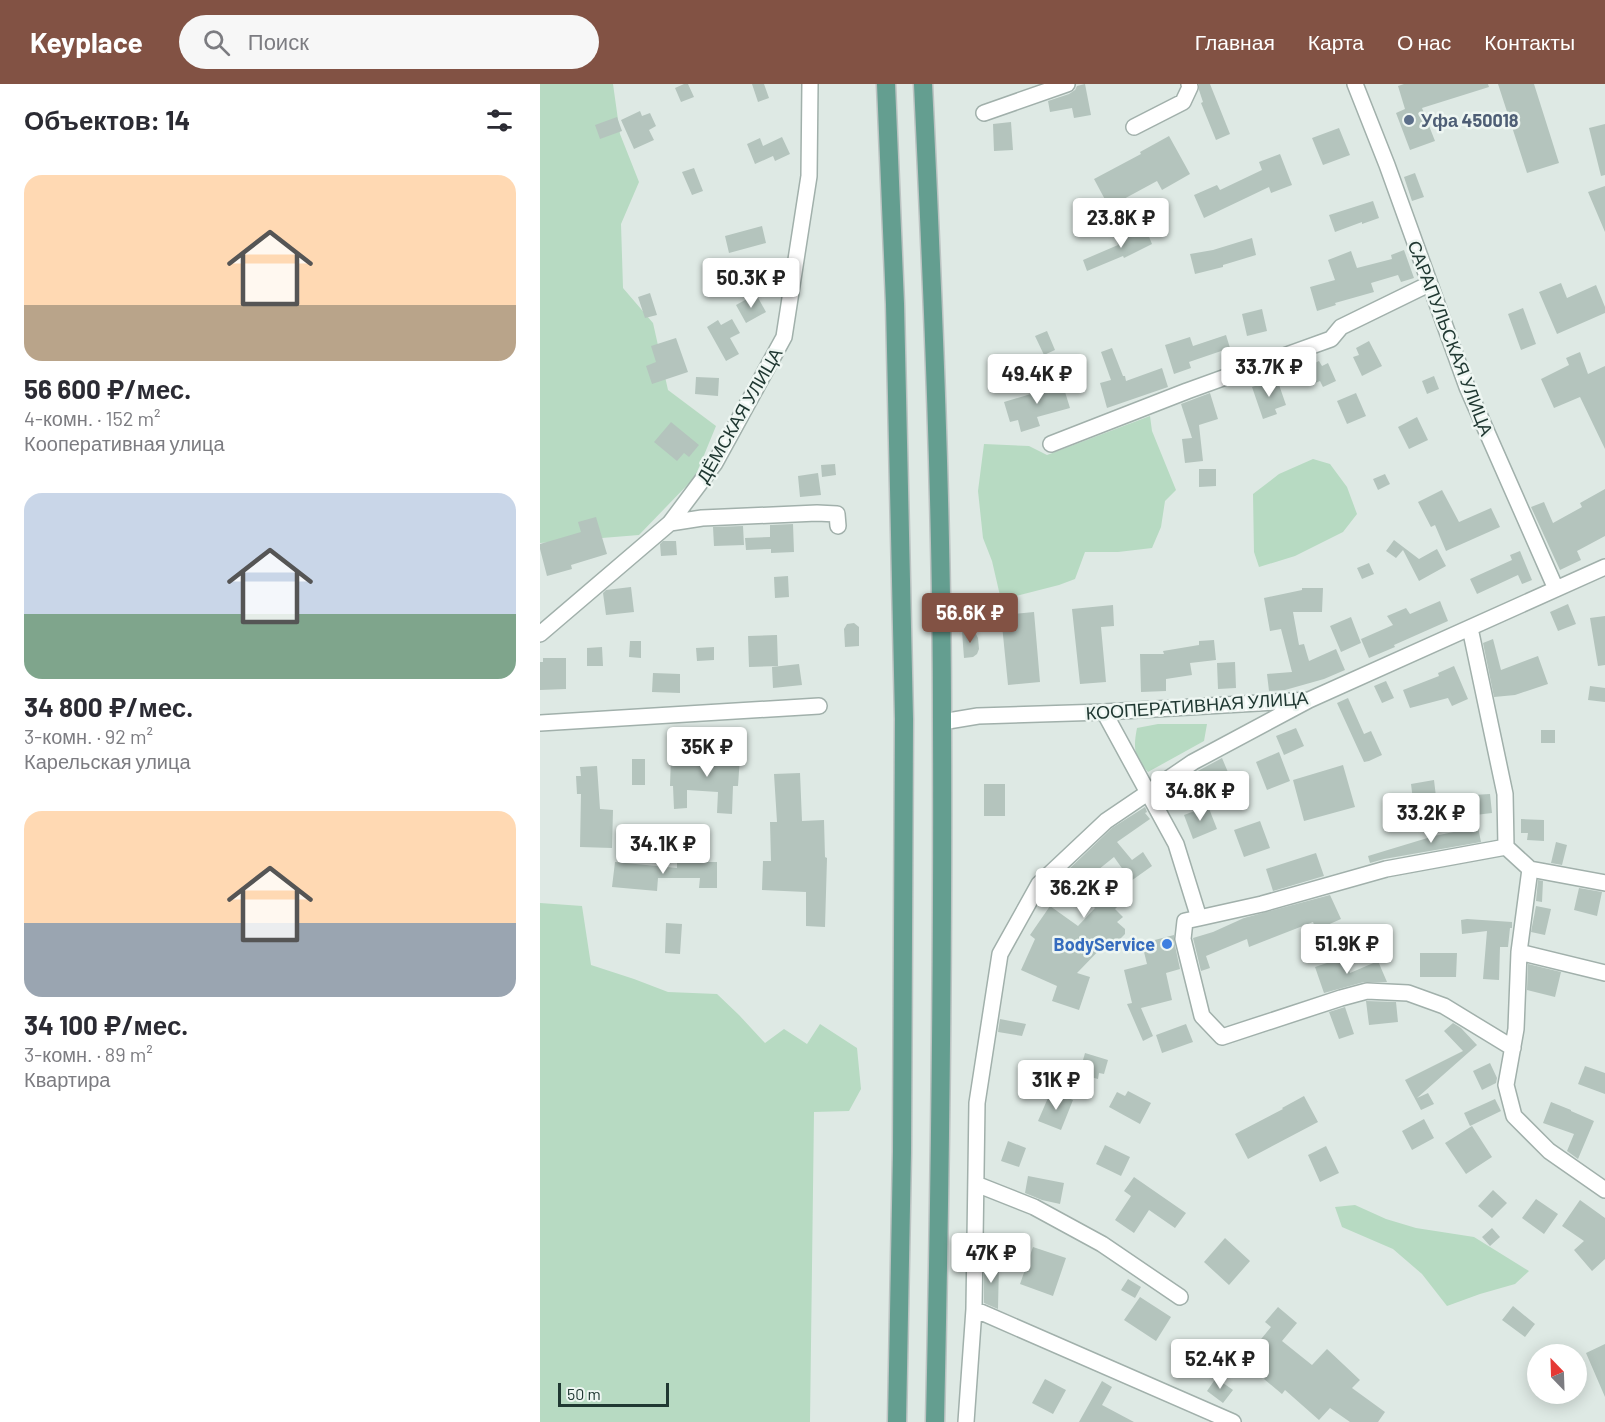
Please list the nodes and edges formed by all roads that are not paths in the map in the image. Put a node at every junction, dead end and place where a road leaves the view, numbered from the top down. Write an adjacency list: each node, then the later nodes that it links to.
1 (810, 84): 11 (street, ДЁМСКАЯ УЛИЦА)
2 (886, 84): 34 (main road)
3 (923, 84): 20 (main road)
4 (1067, 84): 7 (street)
5 (1189, 84): 8 (street)
6 (1357, 85): 9 (street, САРАПУЛЬСКАЯ УЛИЦА)
7 (984, 113)
8 (1134, 128)
9 (1430, 284): 10 (street); 14 (street, САРАПУЛЬСКАЯ УЛИЦА)
10 (1051, 444)
11 (670, 523): 12 (street); 16 (street, ДЁМСКАЯ УЛИЦА)
12 (838, 526)
13 (1605, 567): 14 (street, КООПЕРАТИВНАЯ УЛИЦА)
14 (1556, 589): 15 (street, КООПЕРАТИВНАЯ УЛИЦА)
15 (1470, 628): 17 (street, КООПЕРАТИВНАЯ УЛИЦА); 23 (street)
16 (540, 634)
17 (1310, 700): 19 (street, КООПЕРАТИВНАЯ УЛИЦА); 22 (street)
18 (819, 706): 21 (street)
19 (1104, 712): 20 (street, КООПЕРАТИВНАЯ УЛИЦА); 22 (street)
20 (942, 722): 35 (main road)
21 (540, 723)
22 (1149, 792): 26 (street); 30 (street)
23 (1506, 848): 24 (street); 26 (street)
24 (1530, 869): 25 (street); 27 (street)
25 (1605, 883)
26 (1199, 918): 29 (street)
27 (1519, 952): 28 (street); 29 (street)
28 (1605, 973)
29 (1513, 1048): 31 (street)
30 (976, 1184): 32 (street); 33 (street)
31 (1605, 1190)
32 (1180, 1297)
33 (974, 1309): 36 (street); 37 (street)
34 (897, 1422)
35 (935, 1422)
36 (966, 1422)
37 (1233, 1422)

